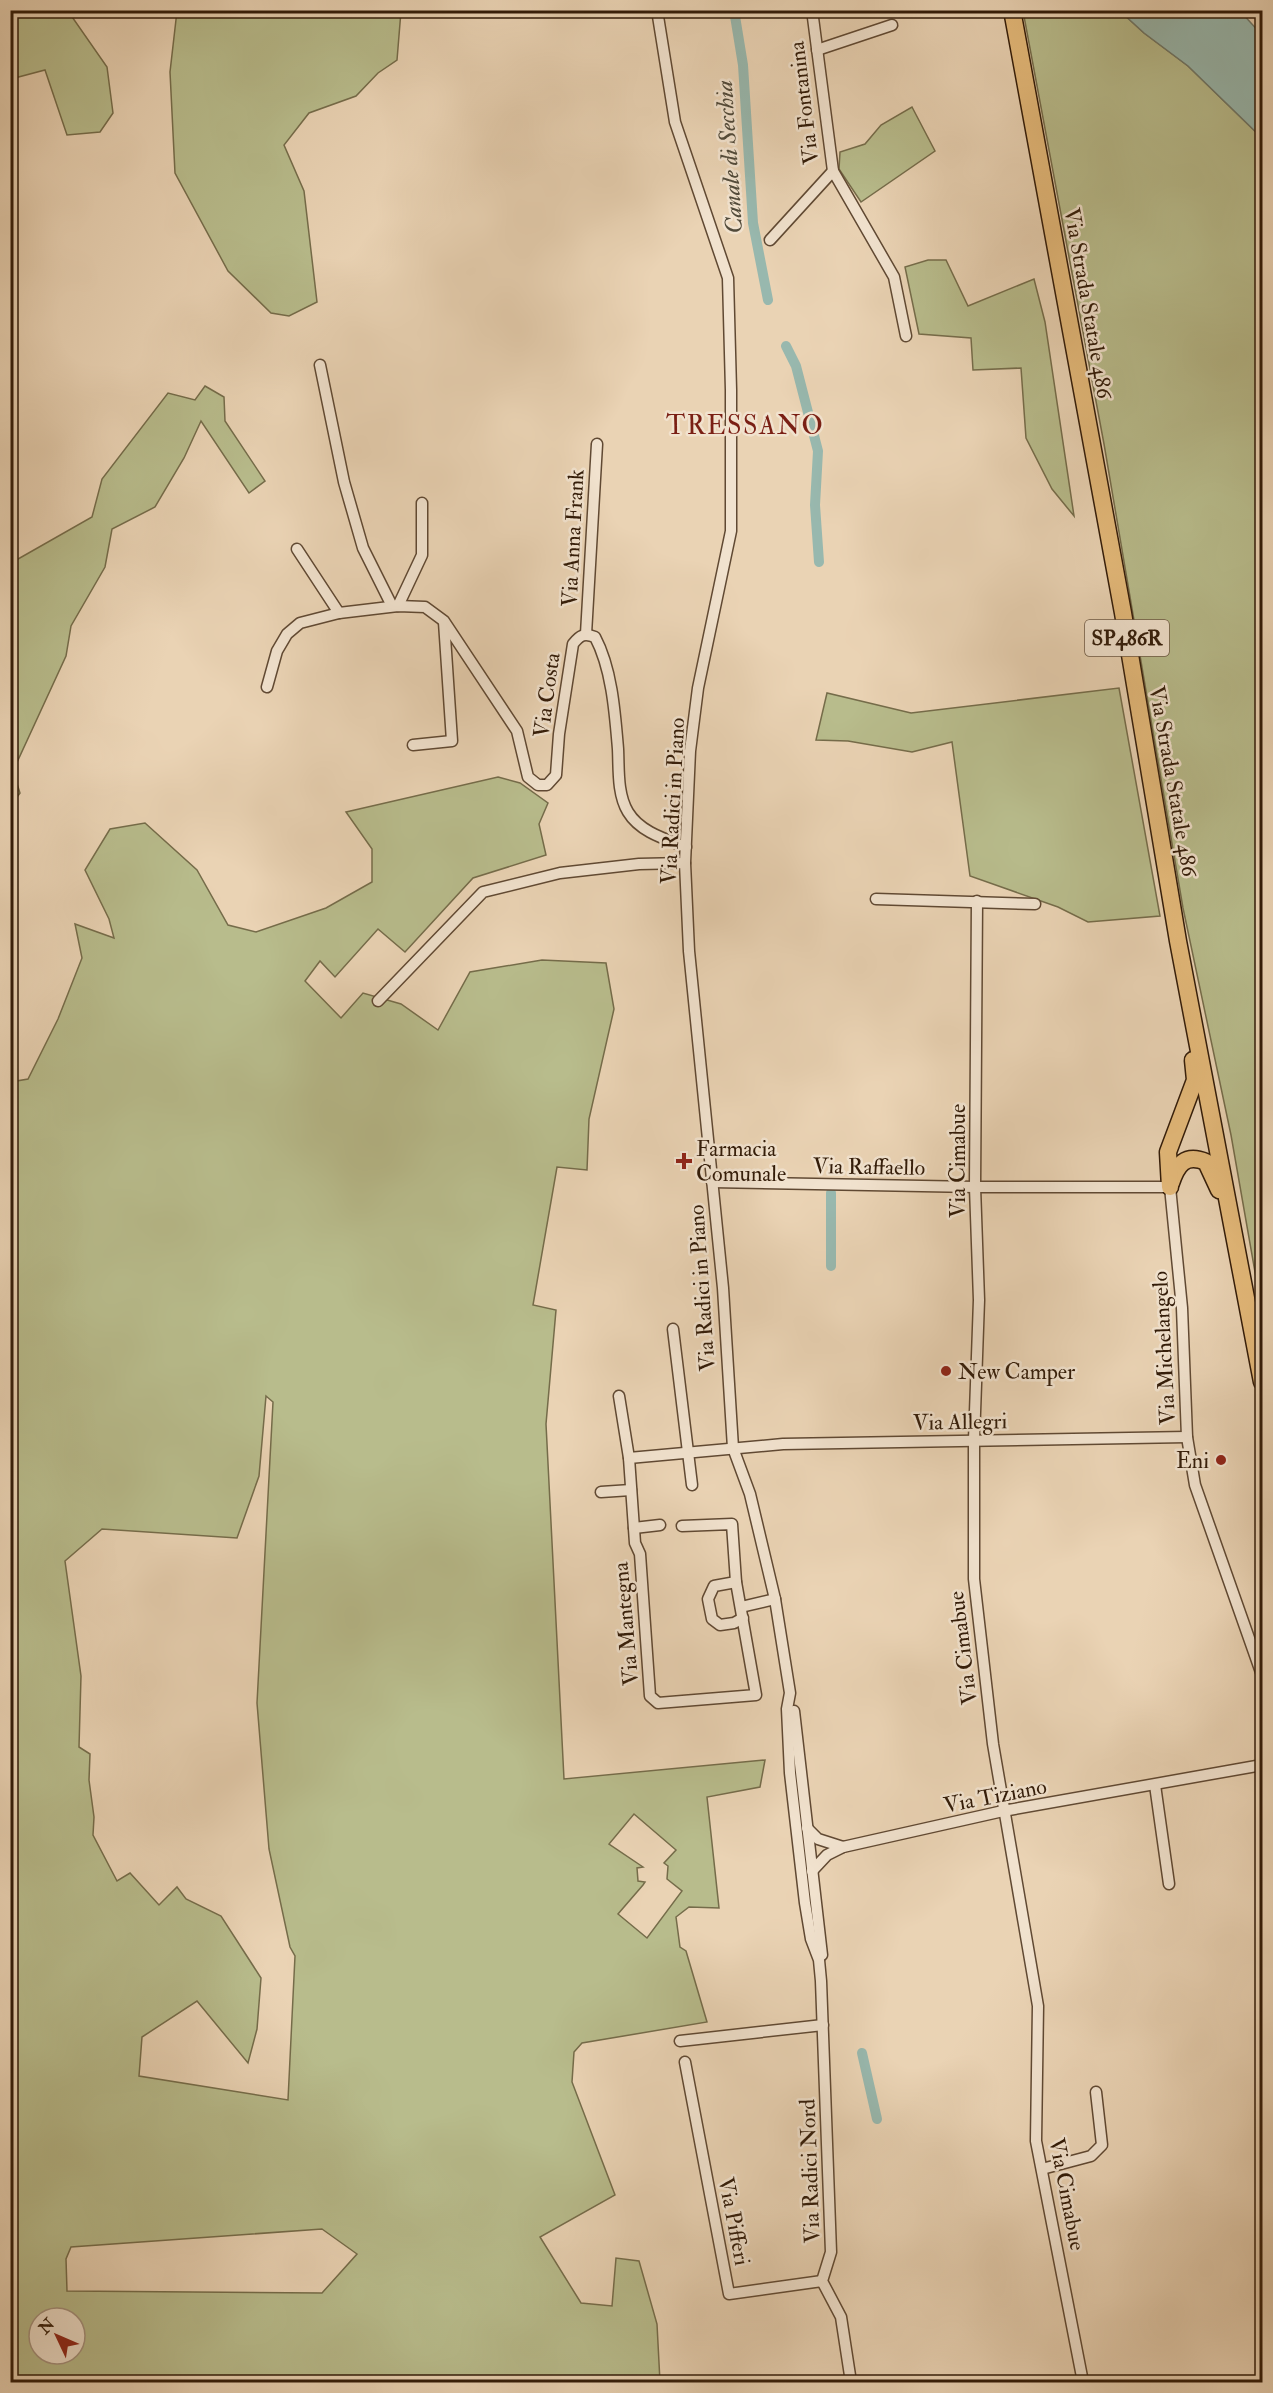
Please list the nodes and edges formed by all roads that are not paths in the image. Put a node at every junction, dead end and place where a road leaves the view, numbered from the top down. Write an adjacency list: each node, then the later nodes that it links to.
1 (657, 10): 19 (street, Via Radici in Piano)
2 (812, 10): 5 (street, Via Fontanina)
3 (1012, 10): 24 (main road, Via Strada Statale 486 / SP486R)
4 (892, 26): 5 (street)
5 (817, 50): 6 (street, Via Fontanina)
6 (833, 171): 7 (street, Via Fontanina); 8 (street)
7 (770, 240)
8 (906, 336)
9 (320, 365): 13 (street)
10 (597, 444): 16 (street, Via Anna Frank)
11 (422, 503): 13 (street)
12 (297, 549): 14 (street)
13 (395, 606): 14 (street, Via Costa); 15 (street, Via Costa)
14 (339, 613): 17 (street, Via Costa)
15 (444, 621): 16 (street, Via Costa); 18 (street)
16 (586, 634): 19 (street, Via Costa)
17 (267, 687)
18 (413, 745)
19 (686, 847): 20 (street, Via Radici in Piano)
20 (686, 863): 25 (street); 26 (street, Via Radici in Piano)
21 (876, 899): 22 (street)
22 (977, 901): 23 (street); 27 (street, Via Cimabue)
23 (1035, 904)
24 (1189, 996): 28 (main road); 29 (main road, Via Strada Statale 486 / SP486R)
25 (378, 1001)
26 (712, 1182): 27 (street, Via Raffaello); 35 (street, Via Radici in Piano)
27 (975, 1187): 28 (street, Via Raffaello); 34 (street, Via Cimabue)
28 (1170, 1187): 29 (main road); 33 (street, Via Michelangelo)
29 (1241, 1265): 31 (main road, Via Strada Statale 486 / SP486R)
30 (673, 1329): 36 (street)
31 (1263, 1382)
32 (619, 1396): 37 (street)
33 (1188, 1437): 34 (street, Via Allegri); 47 (street, Via Michelangelo)
34 (974, 1440): 35 (street, Via Allegri); 51 (street, Via Cimabue)
35 (733, 1448): 36 (street, Via Allegri); 45 (street, Via Radici in Piano)
36 (688, 1452): 37 (street, Via Allegri); 38 (street)
37 (629, 1458): 39 (street)
38 (692, 1485)
39 (631, 1490): 40 (street); 43 (street)
40 (601, 1492)
41 (660, 1525): 43 (street)
42 (682, 1526): 44 (street)
43 (634, 1528): 46 (street, Via Mantegna)
44 (736, 1582): 46 (street); 46 (street)
45 (776, 1599): 46 (street); 48 (street, Via Radici in Piano)
46 (742, 1612)
47 (1263, 1675)
48 (790, 1693): 52 (street, Via Radici Nord); 54 (street, Via Radici in Piano)
49 (1263, 1765): 50 (street, Via Tiziano)
50 (1155, 1785): 51 (street, Via Tiziano); 56 (street)
51 (1003, 1811): 53 (street, Via Tiziano); 65 (street, Via Cimabue)
52 (807, 1827): 53 (street); 55 (street, Via Radici Nord)
53 (843, 1846): 55 (street)
54 (799, 1853): 58 (street, Via Radici Nord)
55 (812, 1871): 57 (street, Via Radici Nord)
56 (1169, 1884)
57 (816, 1912): 58 (street); 60 (street, Via Radici Nord)
58 (809, 1927): 59 (street, Via Radici Nord); 59 (street)
59 (814, 1946): 60 (street, Via Radici Nord)
60 (819, 1960): 61 (street, Via Radici Nord)
61 (823, 2025): 62 (street); 66 (street, Via Radici Nord)
62 (680, 2041)
63 (685, 2062): 66 (street, Via Pifferi)
64 (1096, 2092): 65 (street)
65 (1042, 2169): 68 (street, Via Cimabue)
66 (822, 2281): 67 (street)
67 (851, 2382)
68 (1083, 2382)

